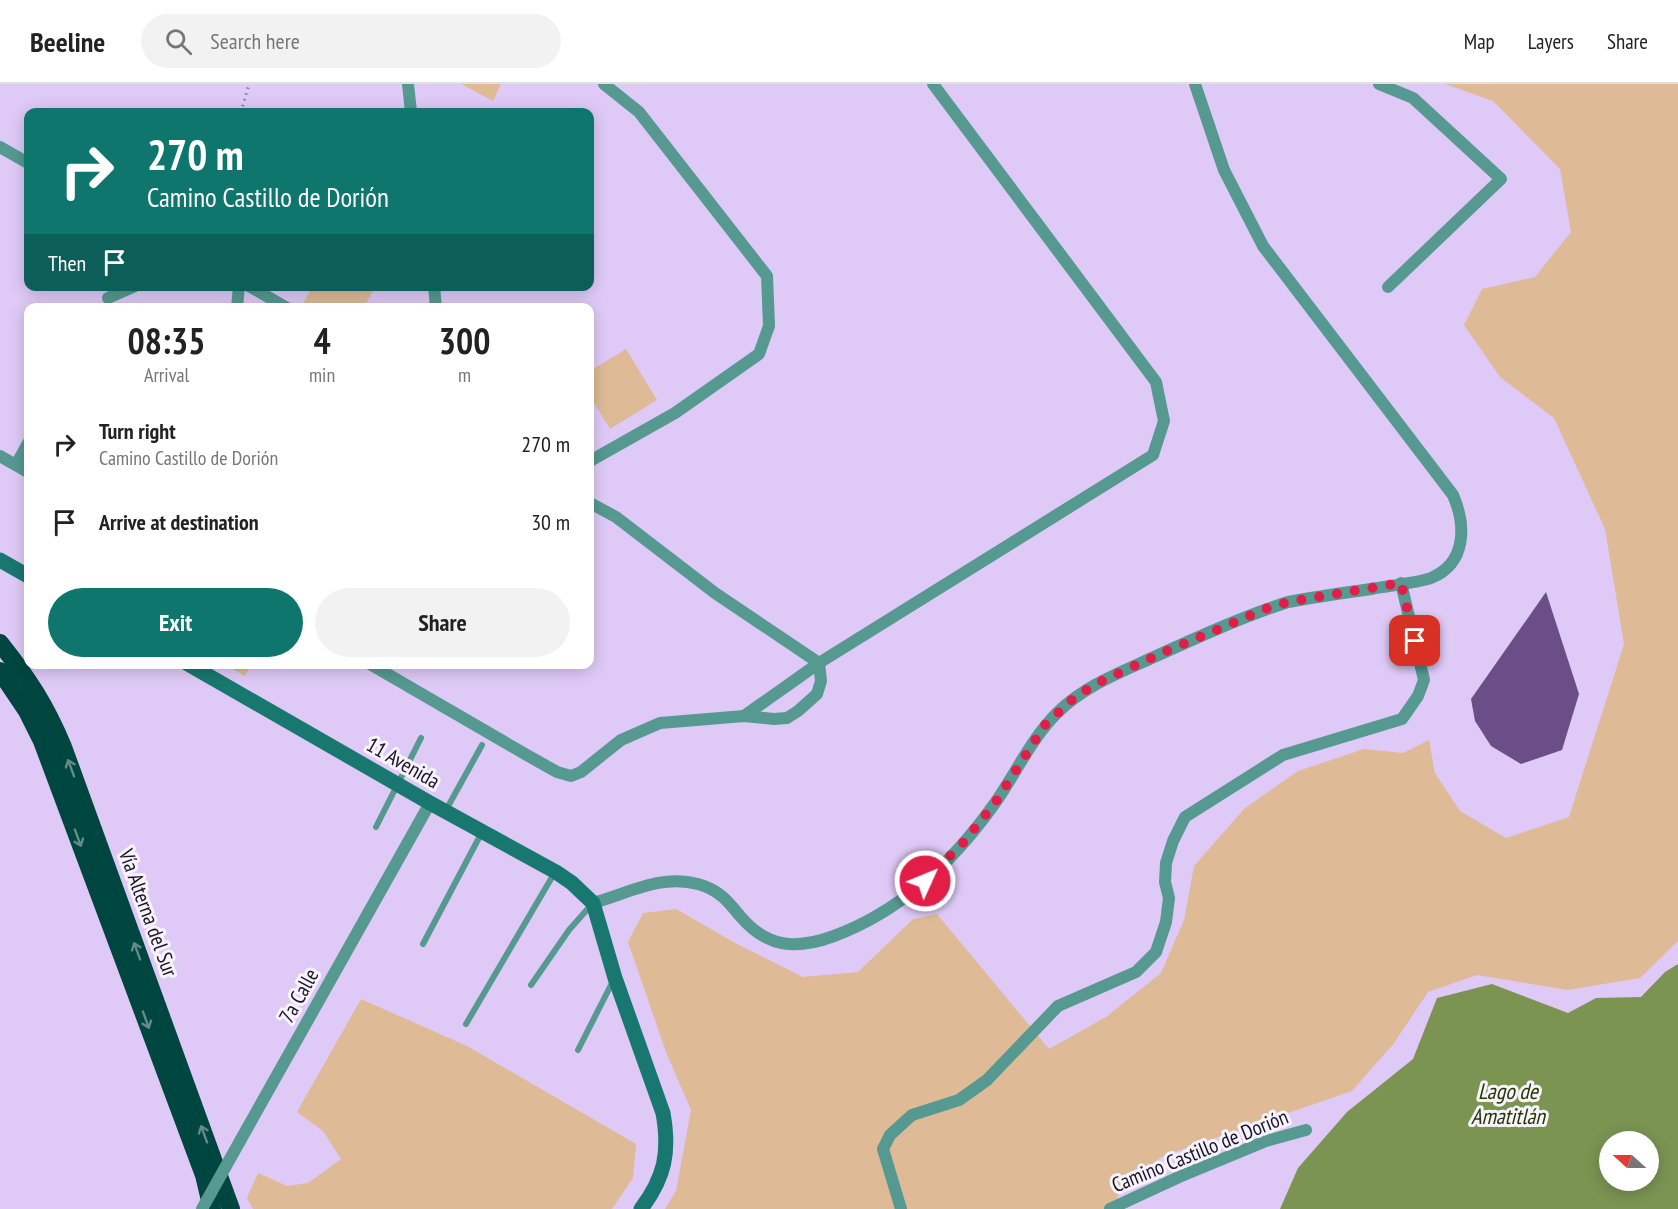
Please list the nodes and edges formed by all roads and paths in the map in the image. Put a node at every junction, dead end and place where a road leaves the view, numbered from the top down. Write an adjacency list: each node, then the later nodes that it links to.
1 (249, 84): 7 (path)
2 (408, 84): 8 (street)
3 (604, 84): 18 (street)
4 (933, 84): 26 (street)
5 (1195, 84): 24 (street)
6 (1379, 84): 11 (street)
7 (242, 108)
8 (411, 108)
9 (0, 147): 10 (street)
10 (24, 161)
11 (1388, 287)
12 (123, 291): 14 (street)
13 (258, 291): 15 (street)
14 (108, 297)
15 (278, 303)
16 (24, 450): 19 (street)
17 (0, 456): 19 (street)
18 (594, 459)
19 (16, 465): 20 (street)
20 (24, 469)
21 (594, 504): 26 (street)
22 (0, 560): 23 (street)
23 (24, 574)
24 (1401, 583): 39 (street); 50 (street)
25 (0, 643): 48 (highway, Vía Alterna del Sur, one-way to 25)
26 (819, 663): 30 (street); 30 (street)
27 (198, 669): 33 (street, 11 Avenida)
28 (379, 669): 30 (street)
29 (0, 671): 47 (highway, Vía Alterna del Sur, one-way to 47)
30 (744, 716)
31 (421, 738): 33 (lane)
32 (482, 745): 35 (lane)
33 (397, 784): 34 (street, 11 Avenida); 36 (lane)
34 (430, 803): 35 (street, 11 Avenida); 46 (street, 7a Calle, bridge)
35 (446, 811): 37 (street, 11 Avenida)
36 (376, 827)
37 (483, 831): 38 (street, 11 Avenida); 40 (lane)
38 (556, 872): 39 (street, 11 Avenida); 43 (lane)
39 (594, 903): 41 (street); 42 (lane)
40 (423, 945)
41 (615, 978): 44 (lane); 49 (street)
42 (531, 985)
43 (466, 1024)
44 (578, 1050)
45 (1306, 1130): 51 (street, Camino Castillo de Dorión)
46 (202, 1209)
47 (212, 1209)
48 (231, 1209)
49 (641, 1209)
50 (902, 1209)
51 (1110, 1209)

